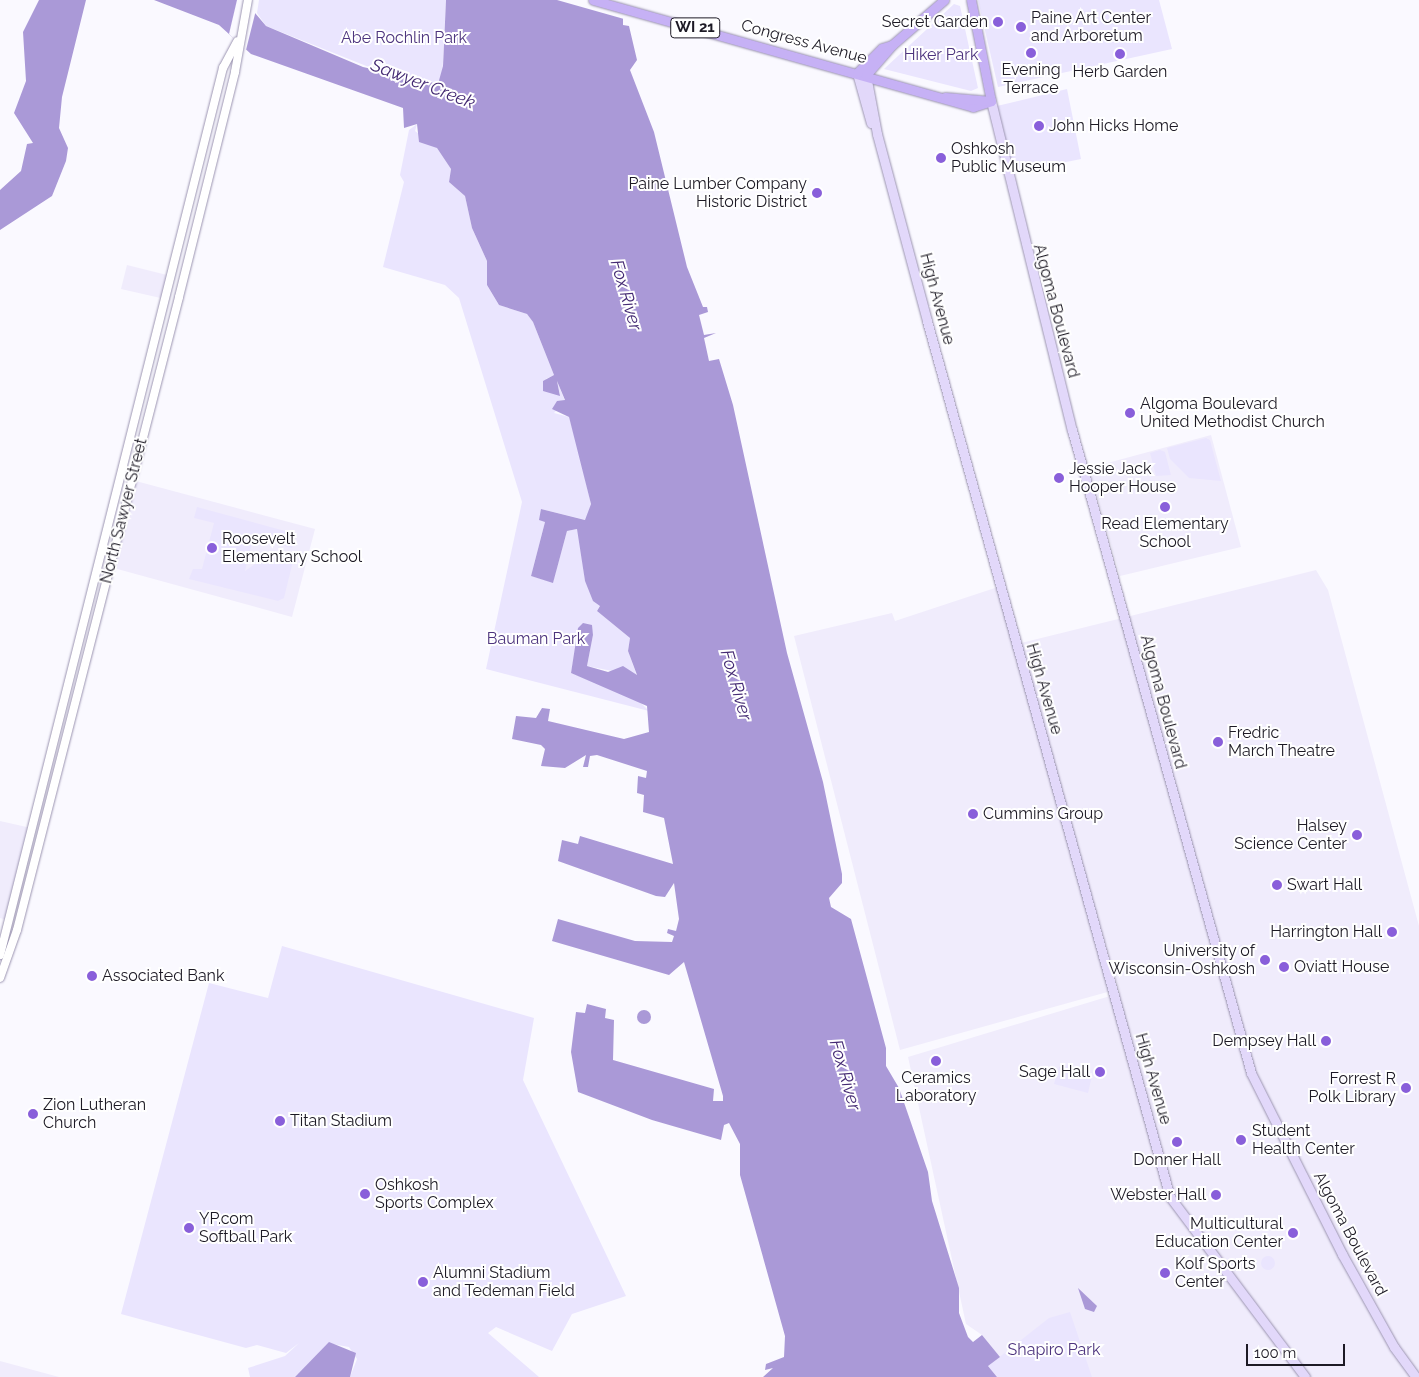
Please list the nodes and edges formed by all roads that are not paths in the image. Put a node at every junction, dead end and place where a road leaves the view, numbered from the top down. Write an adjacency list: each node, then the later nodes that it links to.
1 (593, 0): 7 (main road, Congress Avenue / WI 21)
2 (944, 0): 7 (main road)
3 (964, 0): 5 (main road)
4 (248, 1): 6 (street, North Sawyer Street)
5 (972, 4): 8 (main road, Algoma Boulevard)
6 (237, 42): 9 (street, North Sawyer Street); 10 (street, North Sawyer Street)
7 (862, 74): 8 (main road, Congress Avenue / WI 21); 11 (main road, High Avenue)
8 (991, 101): 12 (main road, Algoma Boulevard)
9 (0, 954)
10 (0, 978)
11 (1305, 1377)
12 (1416, 1377)

